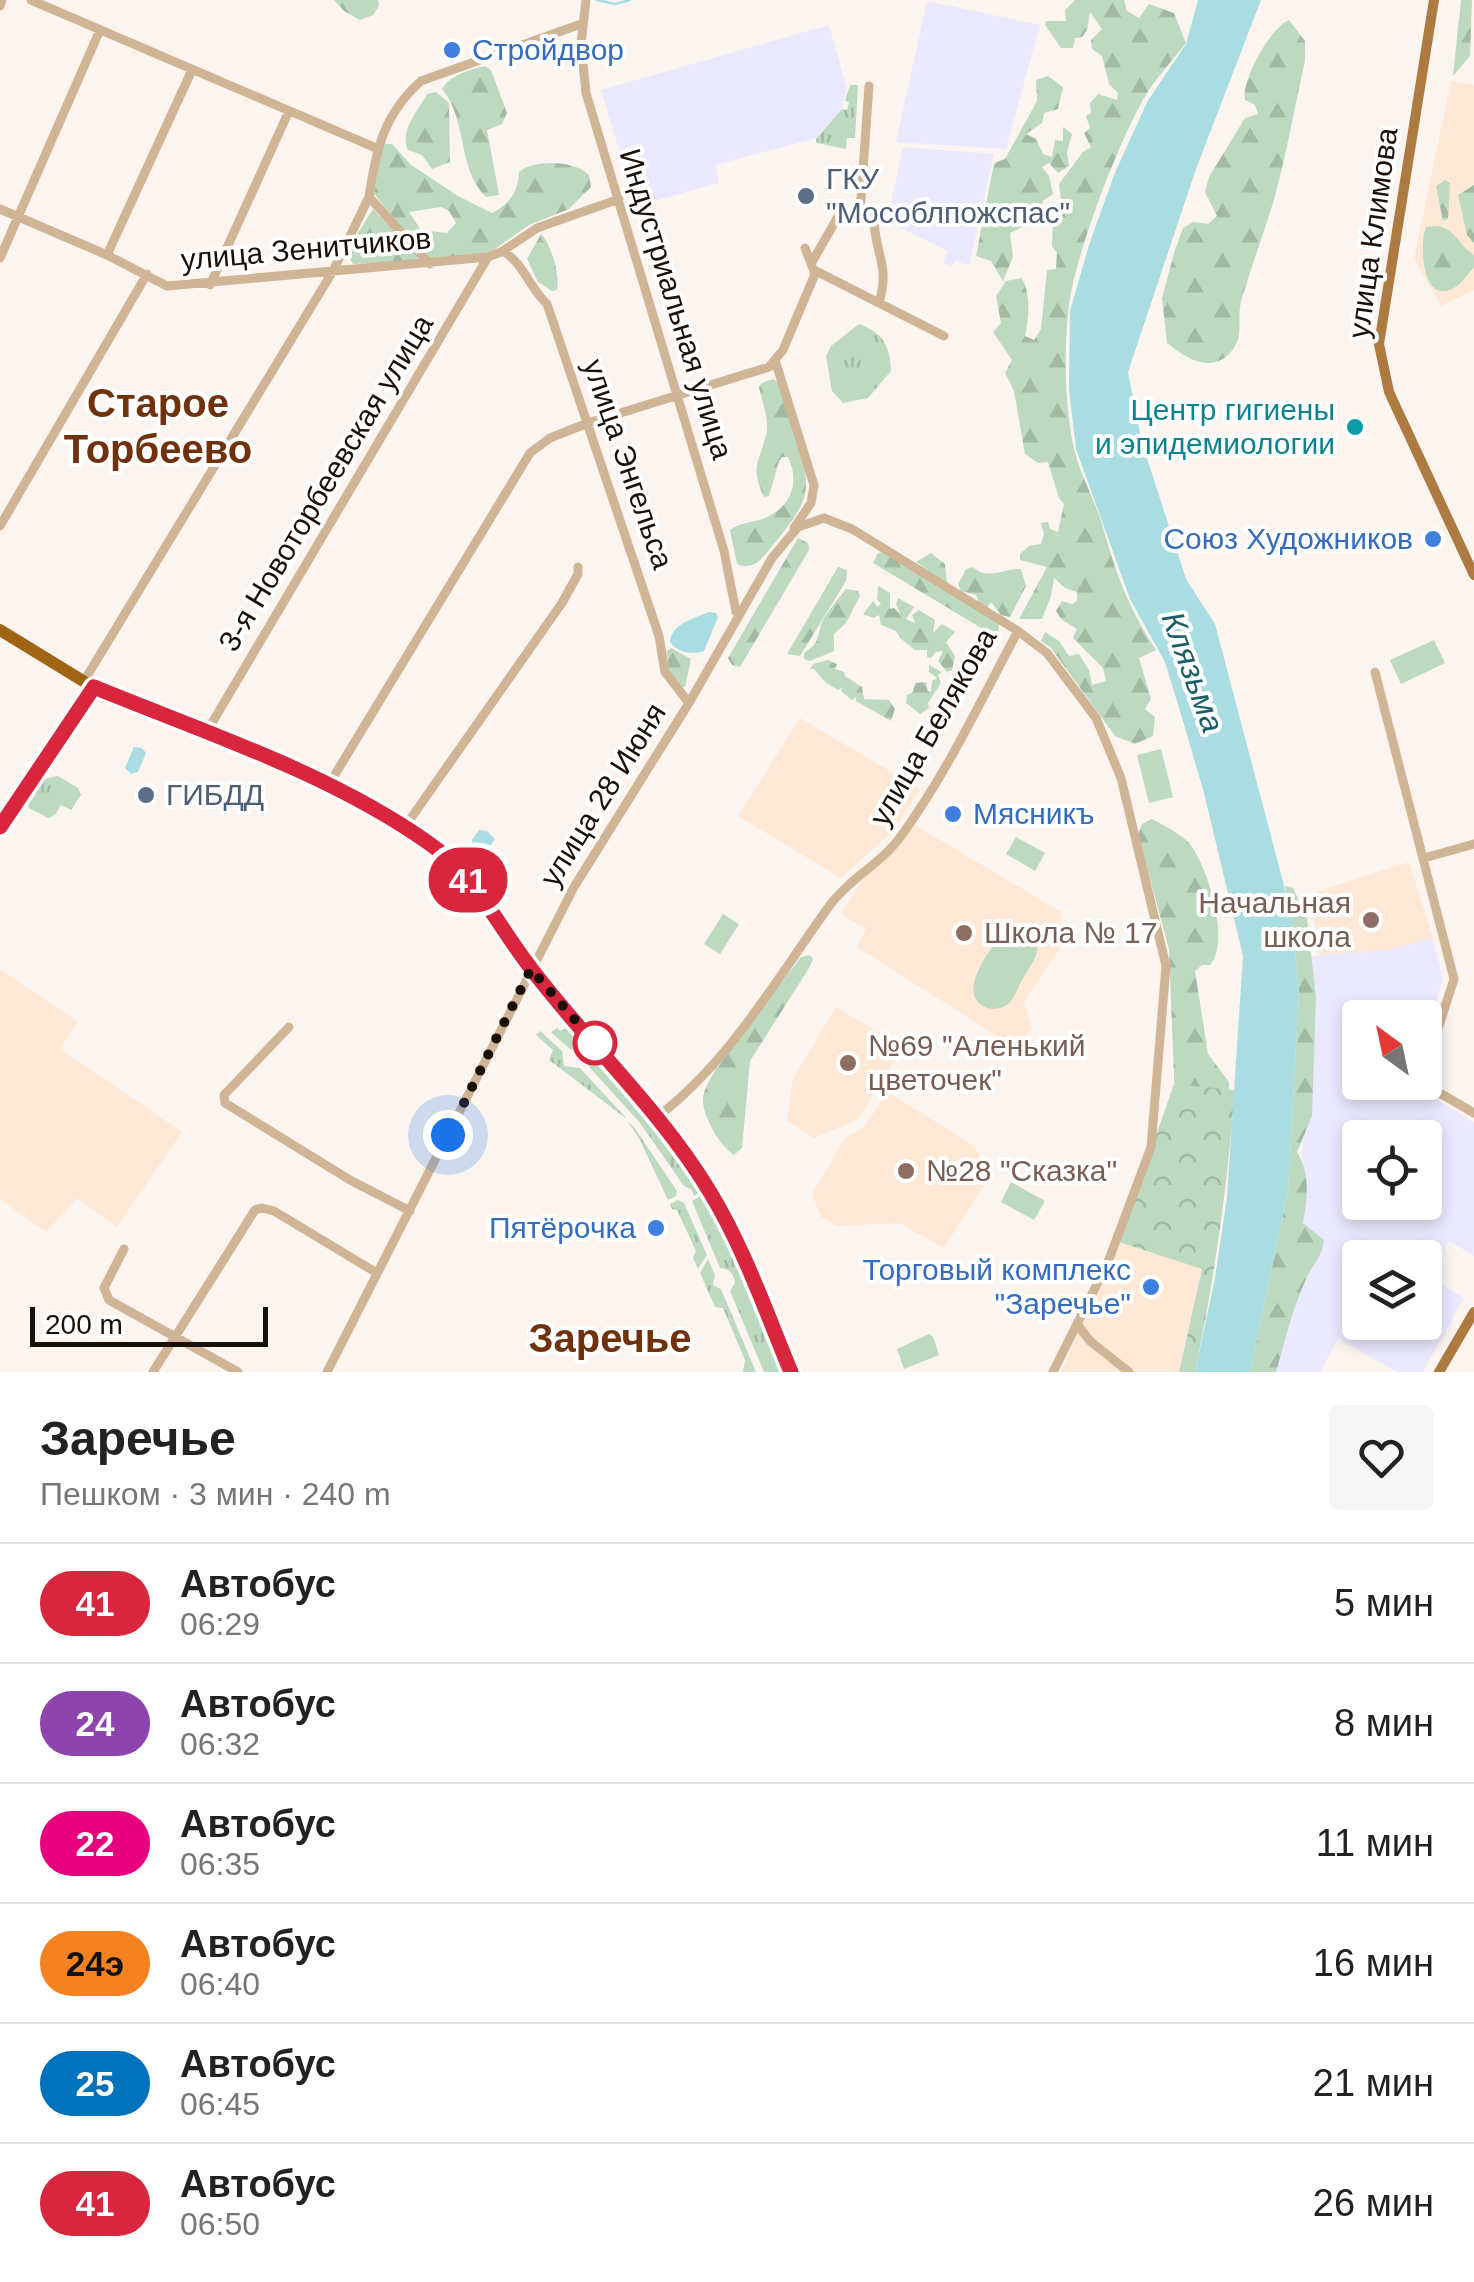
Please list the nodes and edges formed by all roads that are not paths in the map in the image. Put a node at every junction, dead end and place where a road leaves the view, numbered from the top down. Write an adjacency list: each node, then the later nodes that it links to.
1 (31, 0): 5 (street)
2 (586, 0): 4 (street, Индустриальная улица)
3 (1434, 0): 33 (main road, улица Климова)
4 (582, 24): 9 (street); 11 (street, Индустриальная улица)
5 (100, 30): 6 (street); 14 (street)
6 (192, 70): 8 (street); 17 (street)
7 (868, 86): 13 (street)
8 (288, 112): 9 (street); 24 (street)
9 (376, 148): 10 (street)
10 (370, 196): 20 (street); 22 (street)
11 (620, 199): 16 (street, улица Зенитчиков); 28 (street, Индустриальная улица)
12 (0, 208): 14 (street, улица Зенитчиков)
13 (860, 212): 21 (street); 25 (street)
14 (18, 217): 17 (street, улица Зенитчиков); 19 (street)
15 (805, 248): 21 (street)
16 (504, 251): 18 (street, улица Зенитчиков); 29 (street, улица Энгельса)
17 (106, 255): 23 (street, улица Зенитчиков)
18 (488, 257): 20 (street, улица Зенитчиков); 40 (street, 3-я Новоторбеевская улица)
19 (0, 258)
20 (430, 264): 22 (street, улица Зенитчиков)
21 (813, 266): 25 (street); 27 (street)
22 (333, 271): 24 (street, улица Зенитчиков); 38 (street)
23 (147, 274): 24 (street, улица Зенитчиков); 30 (street)
24 (210, 285)
25 (880, 303): 26 (street)
26 (944, 336)
27 (776, 360): 28 (street); 31 (street)
28 (677, 394): 29 (street); 34 (street, Индустриальная улица)
29 (588, 424): 39 (street, улица Энгельса); 41 (street)
30 (0, 526)
31 (790, 534): 34 (street); 36 (street, улица Белякова)
32 (578, 566): 43 (street)
33 (1474, 575)
34 (734, 620): 39 (street, улица 28 Июня)
35 (0, 630): 38 (highway)
36 (1018, 631): 51 (street, улица Белякова); 56 (street, улица Белякова)
37 (1375, 672): 45 (street)
38 (89, 684): 40 (main road); 42 (highway)
39 (689, 703): 46 (street, улица 28 Июня)
40 (206, 733): 41 (main road)
41 (328, 786): 43 (main road)
42 (0, 828)
43 (404, 828): 46 (main road)
44 (1474, 844): 45 (street)
45 (1424, 858): 47 (street)
46 (531, 969): 51 (main road); 52 (street, улица 28 Июня)
47 (1442, 1017)
48 (289, 1027): 52 (street)
49 (1442, 1095): 50 (street)
50 (1474, 1114)
51 (657, 1117): 63 (main road)
52 (410, 1211): 54 (street, улица 28 Июня)
53 (124, 1249): 57 (street)
54 (377, 1273): 57 (street); 62 (street, улица 28 Июня)
55 (1474, 1312): 66 (main road)
56 (1077, 1324): 58 (street); 59 (street, улица Белякова)
57 (175, 1337): 60 (street); 61 (street)
58 (1090, 1341): 59 (street); 65 (street)
59 (1067, 1342): 64 (street, улица Белякова)
60 (153, 1372)
61 (238, 1372)
62 (327, 1372)
63 (791, 1372)
64 (1053, 1372)
65 (1129, 1372)
66 (1439, 1372)

